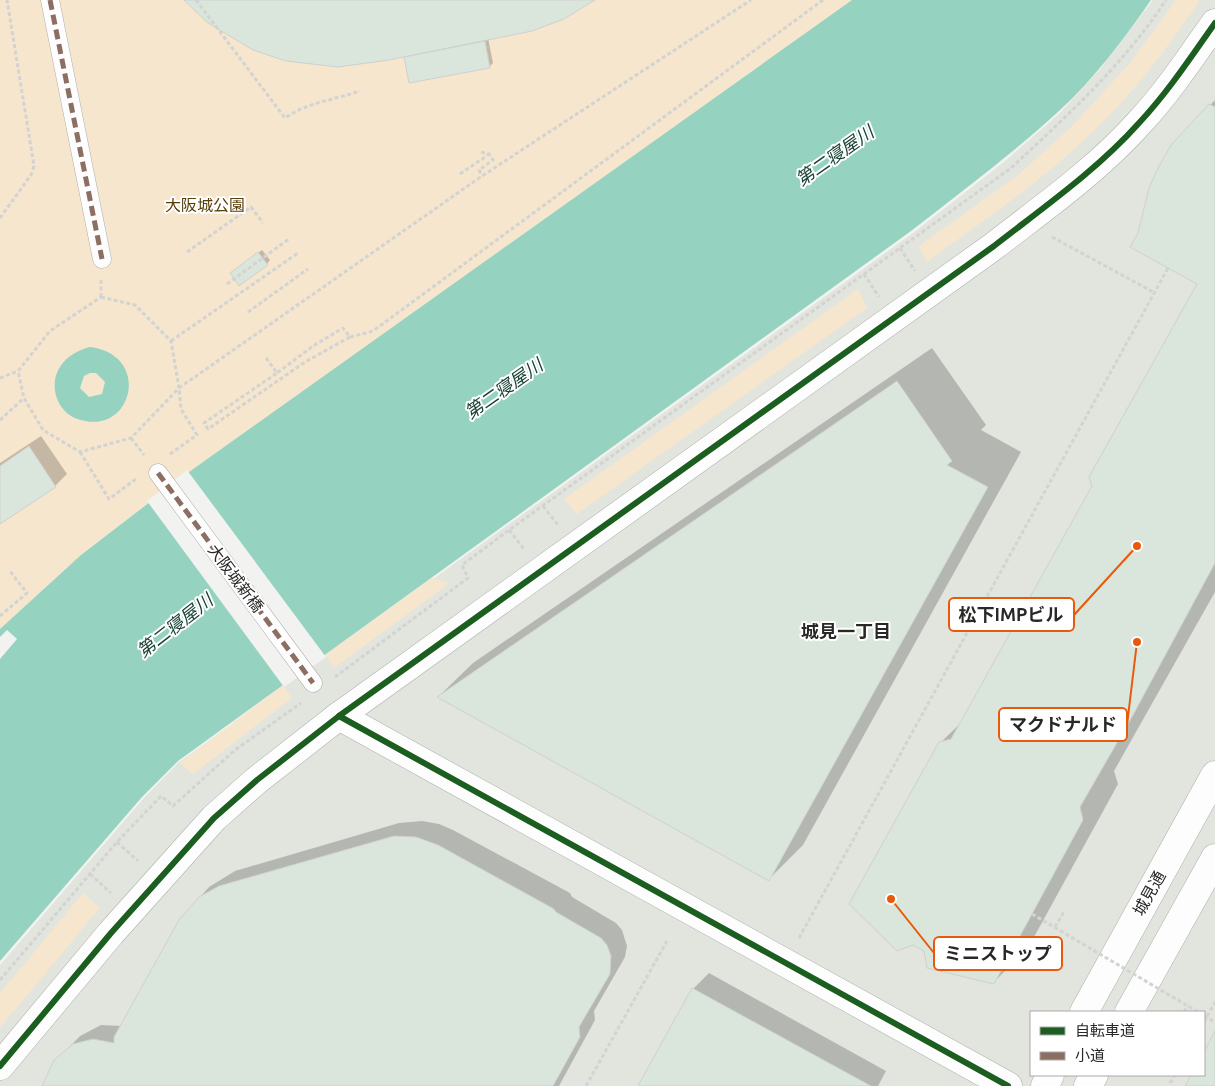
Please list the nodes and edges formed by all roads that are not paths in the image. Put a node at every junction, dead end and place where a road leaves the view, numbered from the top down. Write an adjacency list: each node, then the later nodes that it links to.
1 (50, 0): 3 (street)
2 (1215, 23): 6 (street)
3 (102, 259)
4 (153, 467): 5 (street, 大阪城新橋)
5 (313, 682)
6 (339, 716): 11 (street); 12 (street)
7 (1215, 775): 9 (street, 城見通)
8 (1215, 858): 10 (street)
9 (1085, 1011)
10 (1130, 1011)
11 (0, 1066)
12 (1008, 1086)

